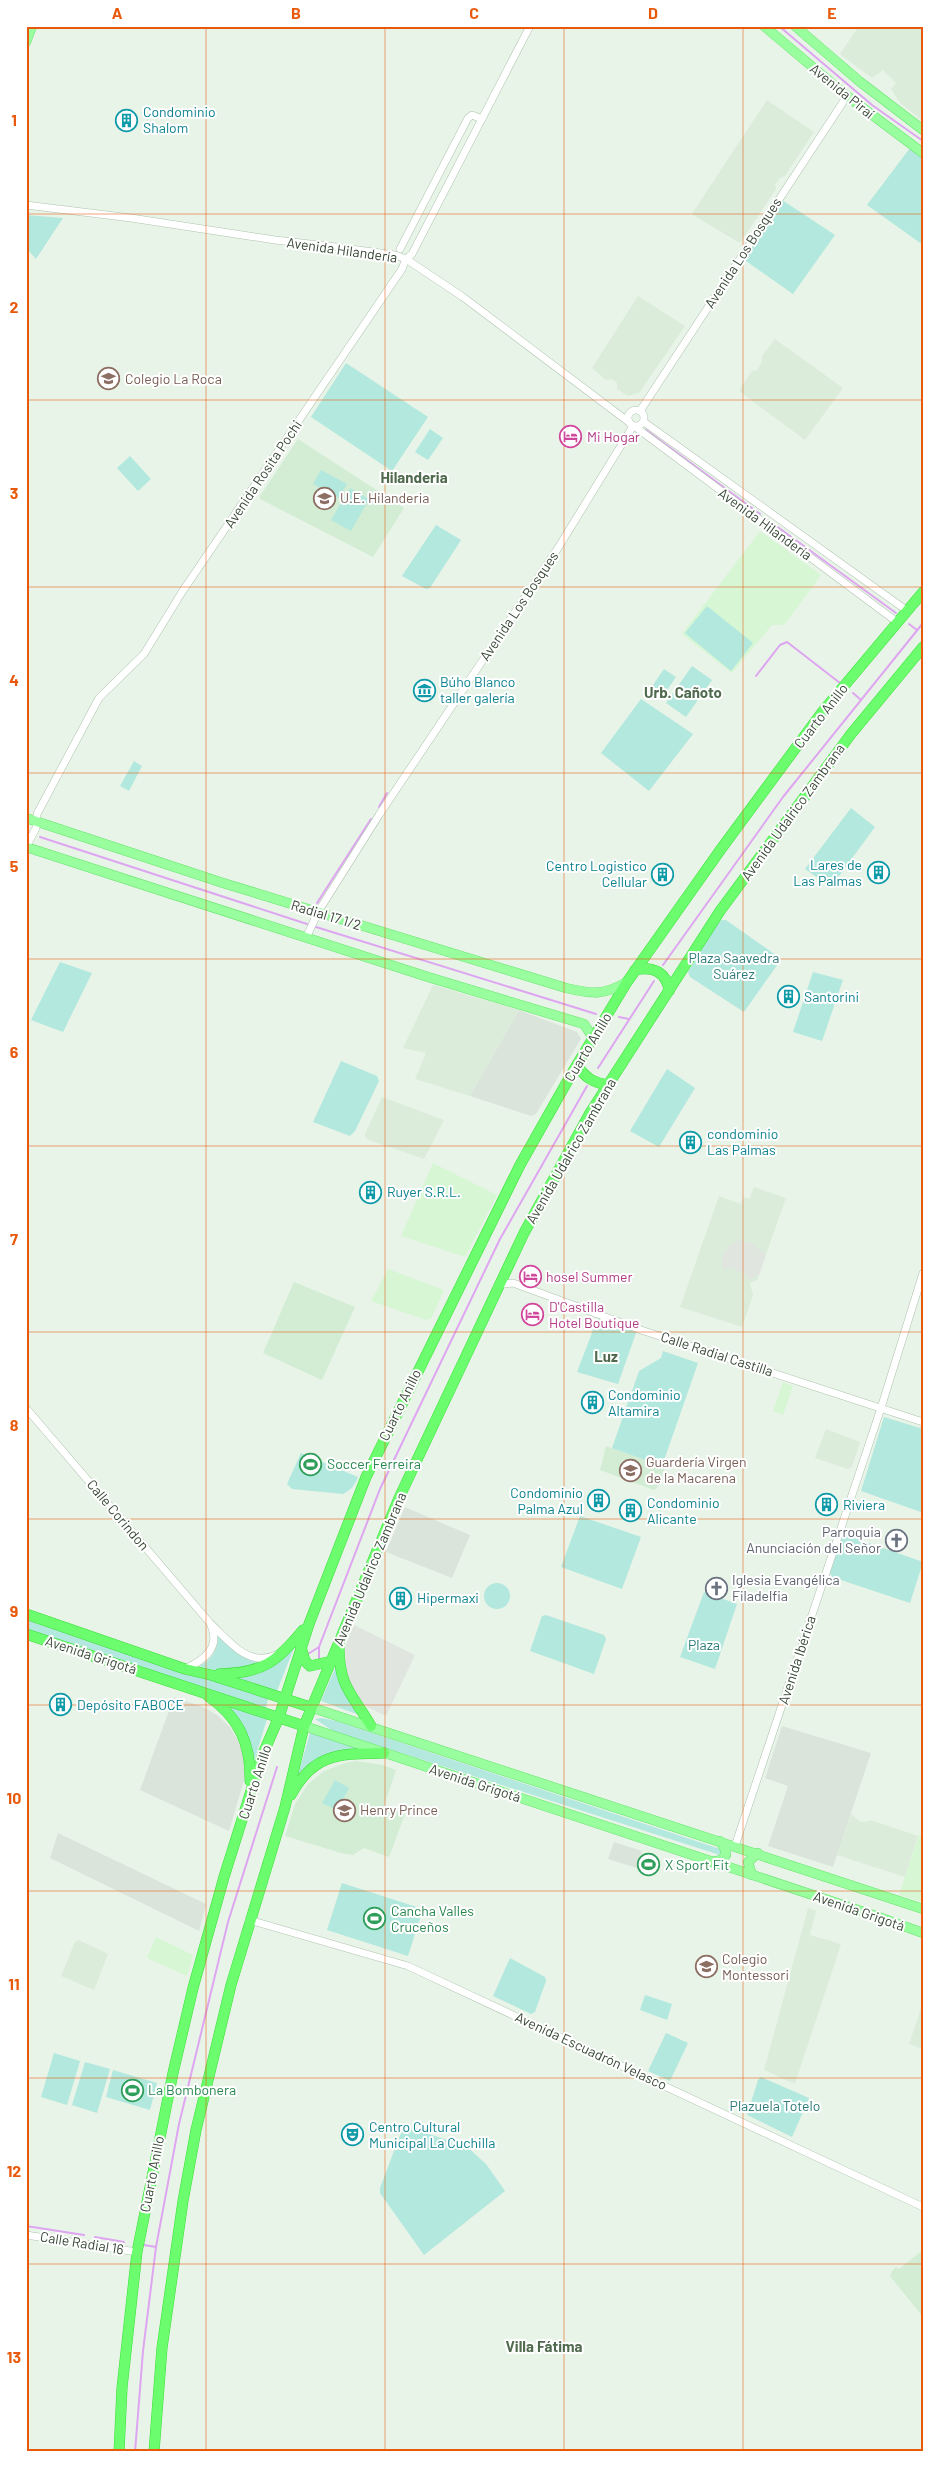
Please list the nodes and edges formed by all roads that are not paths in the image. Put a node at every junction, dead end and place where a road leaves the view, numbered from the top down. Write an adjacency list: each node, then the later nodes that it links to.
1 (32, 26): 5 (main road)
2 (530, 26): 7 (street, Avenida Rosita Pochi)
3 (764, 26): 6 (main road, Avenida Piraí)
4 (795, 26): 8 (main road, Avenida Piraí)
5 (26, 42)
6 (847, 96): 9 (main road, Avenida Piraí); 14 (street, Avenida Los Bosques)
7 (482, 118): 11 (street); 12 (street, Avenida Rosita Pochi)
8 (923, 130)
9 (923, 152)
10 (26, 205): 12 (street, Avenida Hilandería)
11 (400, 248)
12 (406, 259): 13 (street, Avenida Hilandería); 23 (street, Avenida Rosita Pochi)
13 (612, 410): 15 (street, Avenida Hilandería); 17 (street, Avenida Hilandería)
14 (640, 411): 15 (street); 16 (street)
15 (630, 413): 17 (street)
16 (644, 422): 17 (street); 19 (street, Avenida Hilandería)
17 (632, 425): 20 (street, Avenida Hilandería); 25 (street, Avenida Los Bosques)
18 (923, 592): 19 (highway, Cuarto Anillo)
19 (906, 610): 20 (highway, Cuarto Anillo)
20 (896, 622): 27 (highway, Cuarto Anillo)
21 (923, 647): 29 (highway, Avenida Udalrico Zambrana)
22 (26, 818): 23 (main road, Radial 17 1/2)
23 (36, 821): 24 (street, Avenida Rosita Pochi); 25 (main road, Radial 17 1/2)
24 (26, 847): 26 (main road, Radial 17 1/2)
25 (318, 912): 26 (street, Avenida Los Bosques); 28 (main road, Radial 17 1/2)
26 (307, 936): 30 (main road, Radial 17 1/2)
27 (635, 970): 28 (highway, Cuarto Anillo); 29 (highway)
28 (627, 982): 30 (highway, Cuarto Anillo)
29 (669, 991): 32 (highway, Avenida Udalrico Zambrana)
30 (593, 1038): 31 (highway, Cuarto Anillo)
31 (579, 1069): 32 (highway); 42 (highway, Cuarto Anillo)
32 (609, 1085): 33 (highway, Avenida Udalrico Zambrana)
33 (505, 1271): 35 (street); 36 (highway, Avenida Udalrico Zambrana)
34 (923, 1273): 38 (street, Avenida Ibérica)
35 (513, 1283): 36 (street); 38 (street, Calle Radial Castilla)
36 (497, 1288): 46 (highway, Avenida Udalrico Zambrana)
37 (26, 1408): 41 (street, Calle Corindon)
38 (881, 1408): 39 (street, Calle Radial Castilla); 60 (street, Avenida Ibérica)
39 (923, 1422)
40 (26, 1614): 48 (highway, Avenida Grigotá)
41 (210, 1623): 44 (street, Calle Corindon); 48 (street)
42 (309, 1624): 44 (highway); 45 (highway, Cuarto Anillo)
43 (26, 1634): 50 (highway, Avenida Grigotá)
44 (290, 1646): 49 (highway)
45 (301, 1646): 47 (highway); 51 (highway, Cuarto Anillo)
46 (338, 1646): 47 (highway, Avenida Udalrico Zambrana); 55 (highway)
47 (332, 1661): 52 (highway, Avenida Udalrico Zambrana)
48 (184, 1668): 49 (highway, Avenida Grigotá)
49 (211, 1675): 51 (highway, Avenida Grigotá)
50 (199, 1690): 53 (highway, Avenida Grigotá); 57 (highway)
51 (285, 1699): 52 (highway, Avenida Grigotá); 53 (highway, Cuarto Anillo)
52 (310, 1707): 54 (highway); 55 (main road, Avenida Grigotá)
53 (279, 1717): 54 (highway, Avenida Grigotá); 57 (highway, Cuarto Anillo)
54 (304, 1726): 56 (main road, Avenida Grigotá); 58 (highway)
55 (370, 1726): 59 (main road, Avenida Grigotá)
56 (384, 1753): 58 (highway); 62 (main road, Avenida Grigotá)
57 (250, 1796): 69 (highway, Cuarto Anillo)
58 (285, 1807): 65 (highway)
59 (720, 1841): 60 (main road, Avenida Grigotá); 62 (main road)
60 (735, 1846): 61 (main road, Avenida Grigotá)
61 (758, 1853): 63 (main road); 64 (main road, Avenida Grigotá)
62 (712, 1862): 63 (main road, Avenida Grigotá)
63 (752, 1875): 66 (main road, Avenida Grigotá)
64 (923, 1909)
65 (249, 1920): 67 (street, Avenida Escuadrón Velasco); 71 (highway)
66 (923, 1934)
67 (923, 2207)
68 (26, 2235): 69 (street, Calle Radial 16)
69 (137, 2252): 70 (highway, Cuarto Anillo)
70 (119, 2452)
71 (154, 2452)

